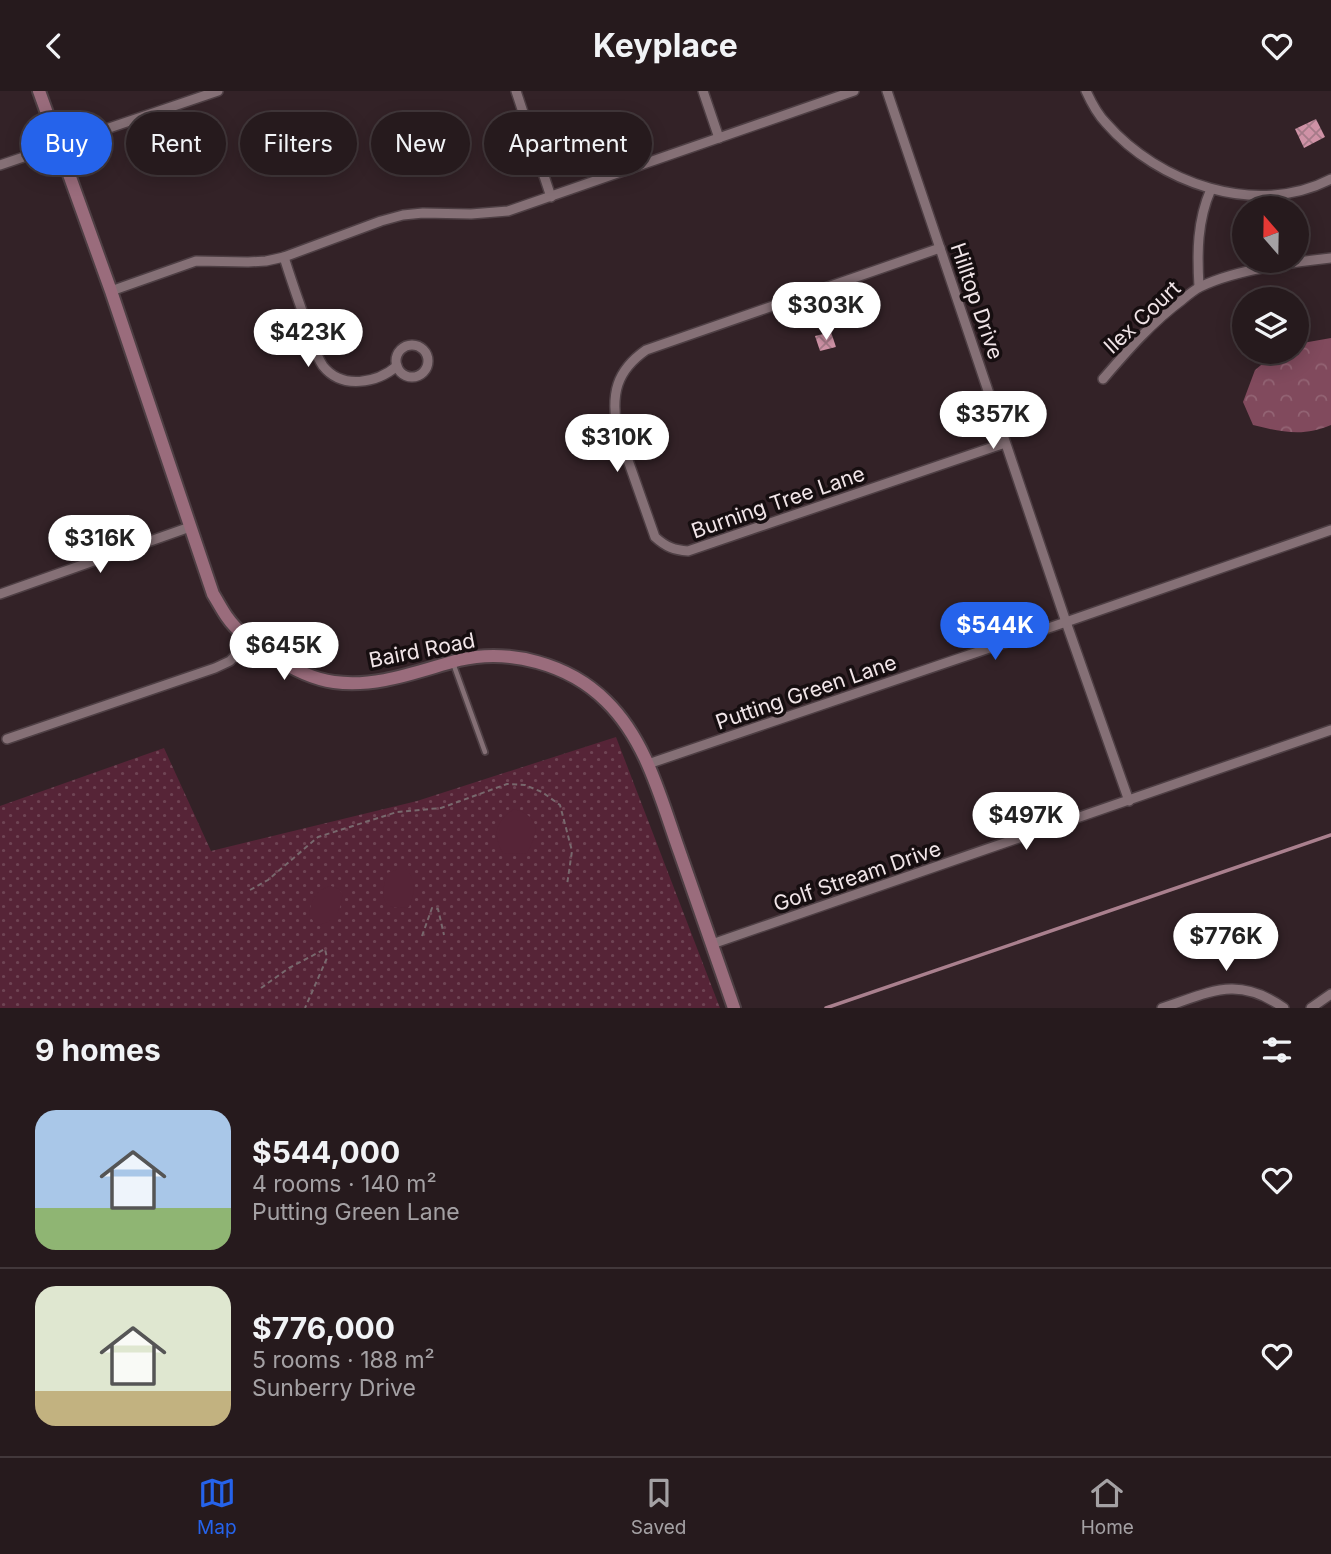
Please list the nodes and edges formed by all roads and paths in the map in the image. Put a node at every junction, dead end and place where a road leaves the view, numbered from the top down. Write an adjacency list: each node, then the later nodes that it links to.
1 (39, 91): 8 (street, Baird Road)
2 (218, 91): 9 (street)
3 (516, 91): 16 (street)
4 (703, 91): 10 (street)
5 (854, 91): 10 (street)
6 (887, 91): 17 (street, Hilltop Drive)
7 (1086, 91): 15 (street)
8 (46, 112)
9 (112, 127)
10 (719, 138): 16 (street)
11 (21, 158): 12 (street)
12 (0, 165)
13 (69, 175): 21 (street, Baird Road)
14 (1331, 179): 15 (street)
15 (1211, 189): 20 (street)
16 (551, 197): 18 (street)
17 (940, 248): 24 (street, Hilltop Drive); 24 (street, Burning Tree Lane)
18 (284, 257): 21 (street); 22 (street)
19 (1331, 258): 20 (street, Ilex Court)
20 (1199, 287): 23 (street, Ilex Court)
21 (111, 291): 25 (street, Baird Road)
22 (397, 366)
23 (1102, 379)
24 (1005, 443): 28 (street, Hilltop Drive)
25 (190, 527): 27 (street); 29 (street, Baird Road)
26 (1331, 530): 28 (street, Putting Green Lane)
27 (0, 594)
28 (1066, 622): 34 (street, Putting Green Lane); 35 (street, Hilltop Drive)
29 (250, 640): 30 (street, Baird Road); 32 (street)
30 (453, 662): 33 (lane); 34 (street, Baird Road)
31 (1331, 730): 35 (street, Golf Stream Drive)
32 (7, 739)
33 (485, 752)
34 (648, 764): 40 (street, Baird Road)
35 (1129, 801): 40 (street, Golf Stream Drive)
36 (567, 885): 37 (path)
37 (250, 890)
38 (444, 935): 39 (path)
39 (422, 936)
40 (712, 944): 44 (street, Baird Road)
41 (261, 988): 43 (path)
42 (1331, 994): 47 (street)
43 (306, 1008)
44 (734, 1008)
45 (1162, 1008): 46 (street)
46 (1284, 1008)
47 (1311, 1008)

